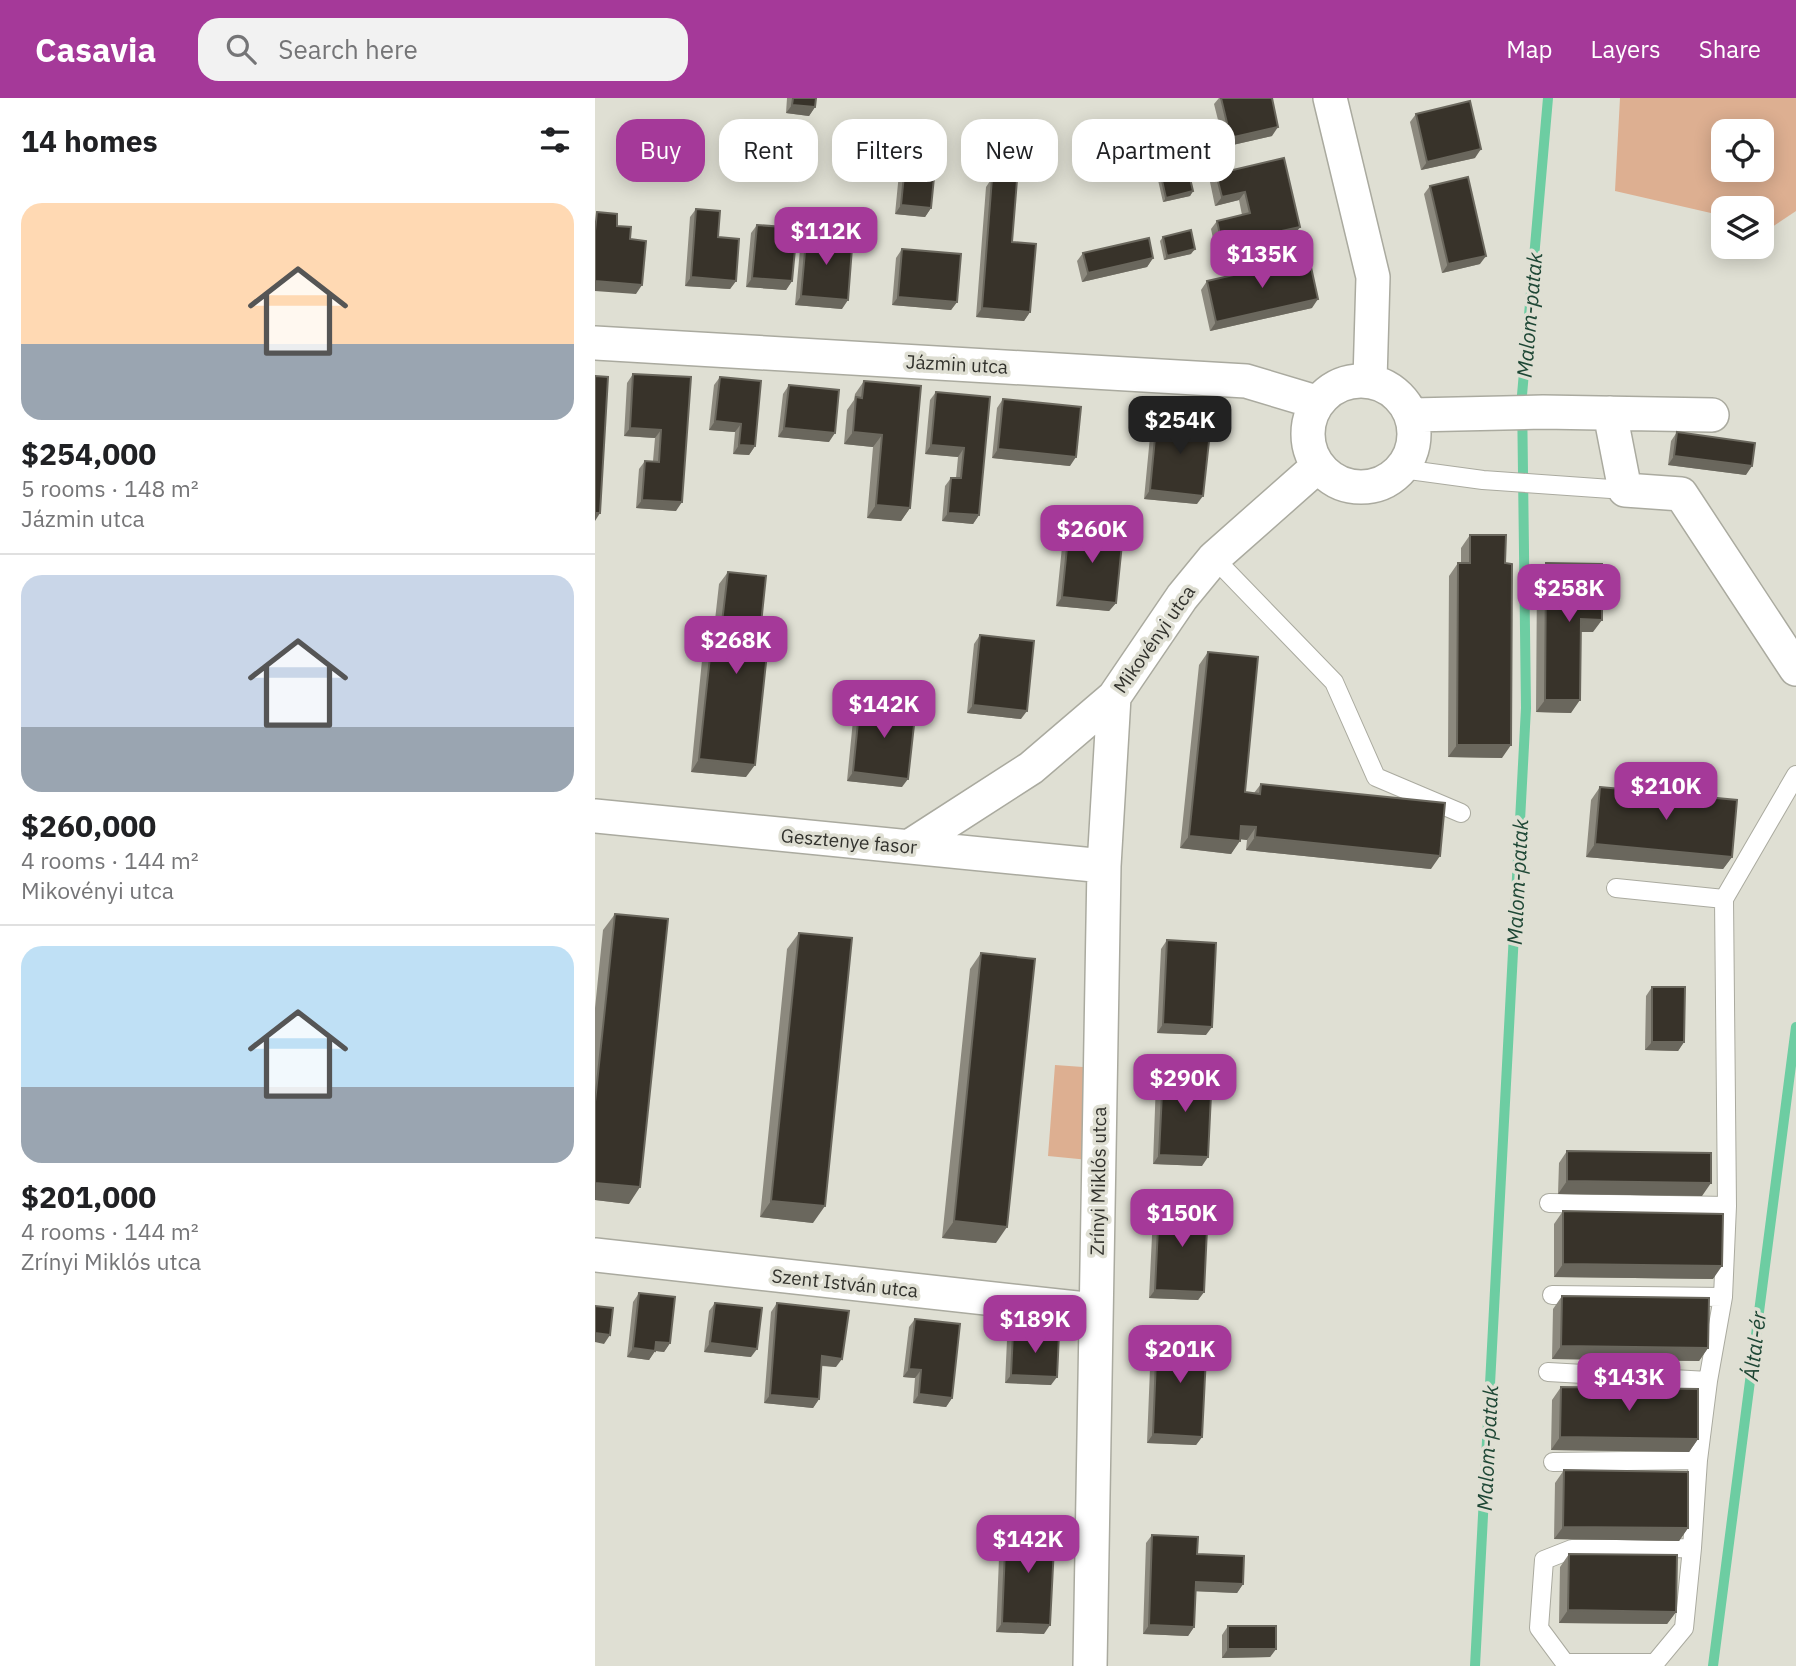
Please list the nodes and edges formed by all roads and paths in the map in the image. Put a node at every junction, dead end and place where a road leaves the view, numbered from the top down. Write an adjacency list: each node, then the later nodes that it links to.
1 (1330, 98): 3 (street)
2 (595, 343): 4 (street, Jázmin utca)
3 (1370, 380): 4 (street); 6 (street)
4 (1316, 402): 8 (street)
5 (1610, 413): 6 (street); 7 (street); 10 (street)
6 (1412, 415): 9 (street)
7 (1712, 415)
8 (1318, 466): 9 (street); 11 (street, Mikovényi utca)
9 (1402, 469): 10 (lane)
10 (1625, 490): 12 (street)
11 (1214, 558): 13 (street, Mikovényi utca); 15 (lane)
12 (1796, 669)
13 (1114, 697): 17 (street, Mikovényi utca); 18 (street, Zrínyi Miklós utca)
14 (1796, 775): 20 (lane)
15 (1461, 813)
16 (595, 816): 17 (street, Gesztenye fasor)
17 (910, 846): 18 (street, Gesztenye fasor)
18 (1104, 866): 26 (street, Zrínyi Miklós utca)
19 (1616, 888): 20 (lane)
20 (1724, 899): 22 (lane)
21 (1549, 1203): 22 (lane)
22 (1727, 1206): 25 (lane)
23 (595, 1255): 26 (street, Szent István utca)
24 (1552, 1295): 25 (lane)
25 (1723, 1297): 28 (lane)
26 (1095, 1311): 32 (street, Zrínyi Miklós utca)
27 (1548, 1372): 28 (lane)
28 (1708, 1381): 29 (lane)
29 (1698, 1460): 30 (lane); 31 (lane)
30 (1553, 1462)
31 (1692, 1548): 31 (lane)
32 (1090, 1666)

